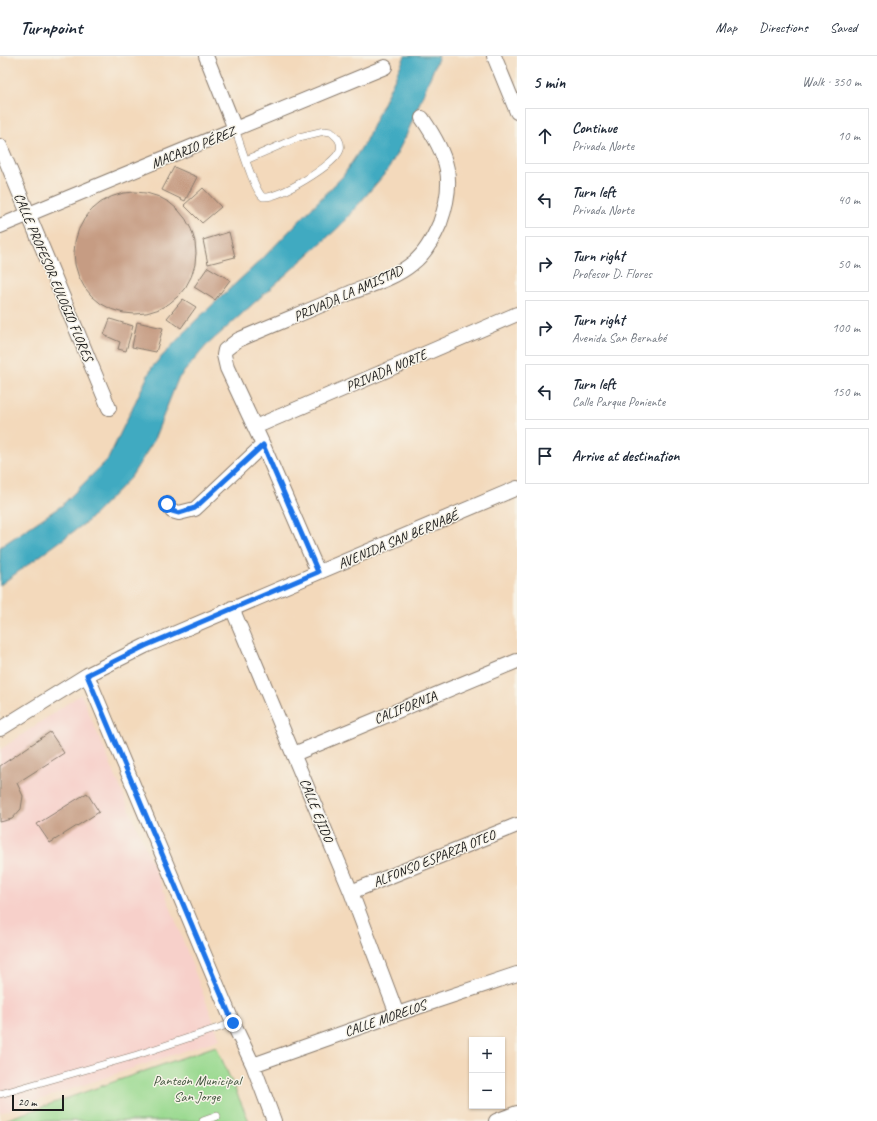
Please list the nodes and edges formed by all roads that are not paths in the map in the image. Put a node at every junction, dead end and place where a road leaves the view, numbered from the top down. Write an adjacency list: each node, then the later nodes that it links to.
1 (206, 56): 6 (street)
2 (494, 56): 4 (street)
3 (385, 67): 6 (street, MACARIO PÉREZ)
4 (517, 112)
5 (422, 118): 13 (street, PRIVADA LA AMISTAD)
6 (235, 129): 8 (lane); 9 (street, MACARIO PÉREZ)
7 (0, 146): 9 (street, CALLE PROFESOR EULOGIO FLORES)
8 (246, 160): 8 (lane)
9 (28, 215): 10 (street, MACARIO PÉREZ); 12 (street, CALLE PROFESOR EULOGIO FLORES)
10 (0, 226)
11 (517, 314): 13 (street, PRIVADA NORTE)
12 (109, 408)
13 (255, 427): 14 (street)
14 (263, 445): 16 (street); 17 (street)
15 (517, 488): 17 (street, AVENIDA SAN BERNABÉ)
16 (167, 504)
17 (318, 572): 18 (street, AVENIDA SAN BERNABÉ)
18 (232, 608): 20 (street, AVENIDA SAN BERNABÉ); 22 (street, CALLE EJIDO)
19 (517, 661): 22 (street, CALIFORNIA)
20 (87, 675): 21 (street, AVENIDA SAN BERNABÉ); 27 (street)
21 (0, 729)
22 (294, 754): 24 (street, CALLE EJIDO)
23 (517, 825): 24 (street, ALFONSO ESPARZA OTEO)
24 (351, 892): 26 (street, CALLE EJIDO)
25 (517, 974): 26 (street, CALLE MORELOS)
26 (397, 1014): 28 (street, CALLE MORELOS)
27 (233, 1023): 28 (street); 29 (lane)
28 (253, 1065): 33 (street)
29 (0, 1094)
30 (517, 1113): 34 (street)
31 (217, 1116): 32 (lane)
32 (203, 1121)
33 (274, 1121)
34 (496, 1121)

